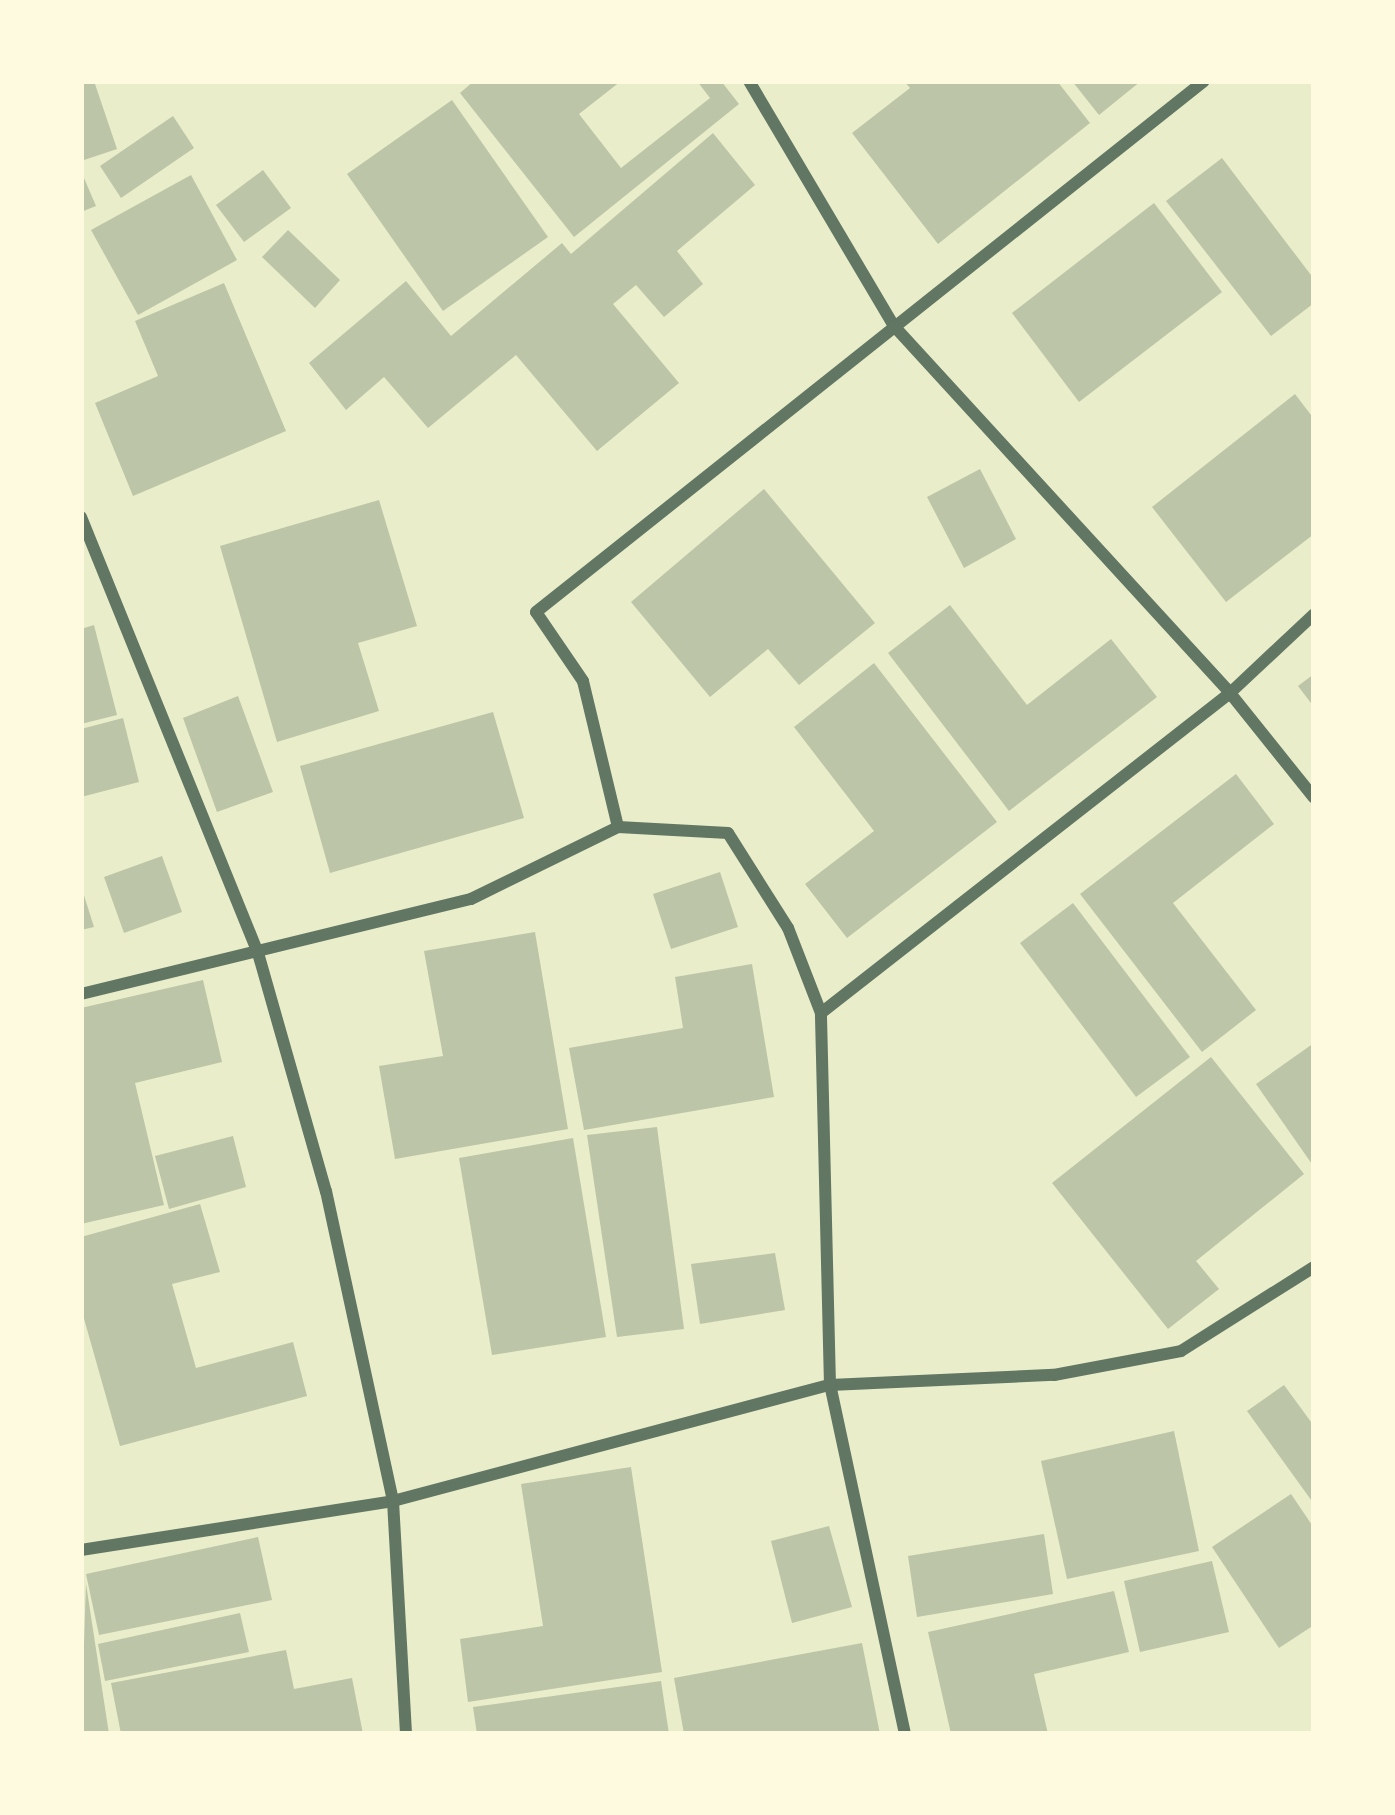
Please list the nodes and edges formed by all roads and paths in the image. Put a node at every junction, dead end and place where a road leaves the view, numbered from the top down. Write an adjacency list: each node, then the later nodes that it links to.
1 (749, 81): 3 (street)
2 (1204, 81): 3 (street)
3 (894, 326): 6 (street); 8 (street)
4 (81, 517): 9 (street)
5 (1314, 614): 6 (street)
6 (1230, 693): 7 (street); 11 (street)
7 (1314, 798)
8 (618, 827): 9 (street); 11 (street)
9 (258, 953): 10 (street); 14 (street)
10 (81, 994)
11 (821, 1012): 13 (street)
12 (1314, 1268): 13 (street)
13 (830, 1385): 14 (street); 17 (street)
14 (393, 1502): 15 (street); 16 (street)
15 (81, 1550)
16 (406, 1734)
17 (904, 1734)

